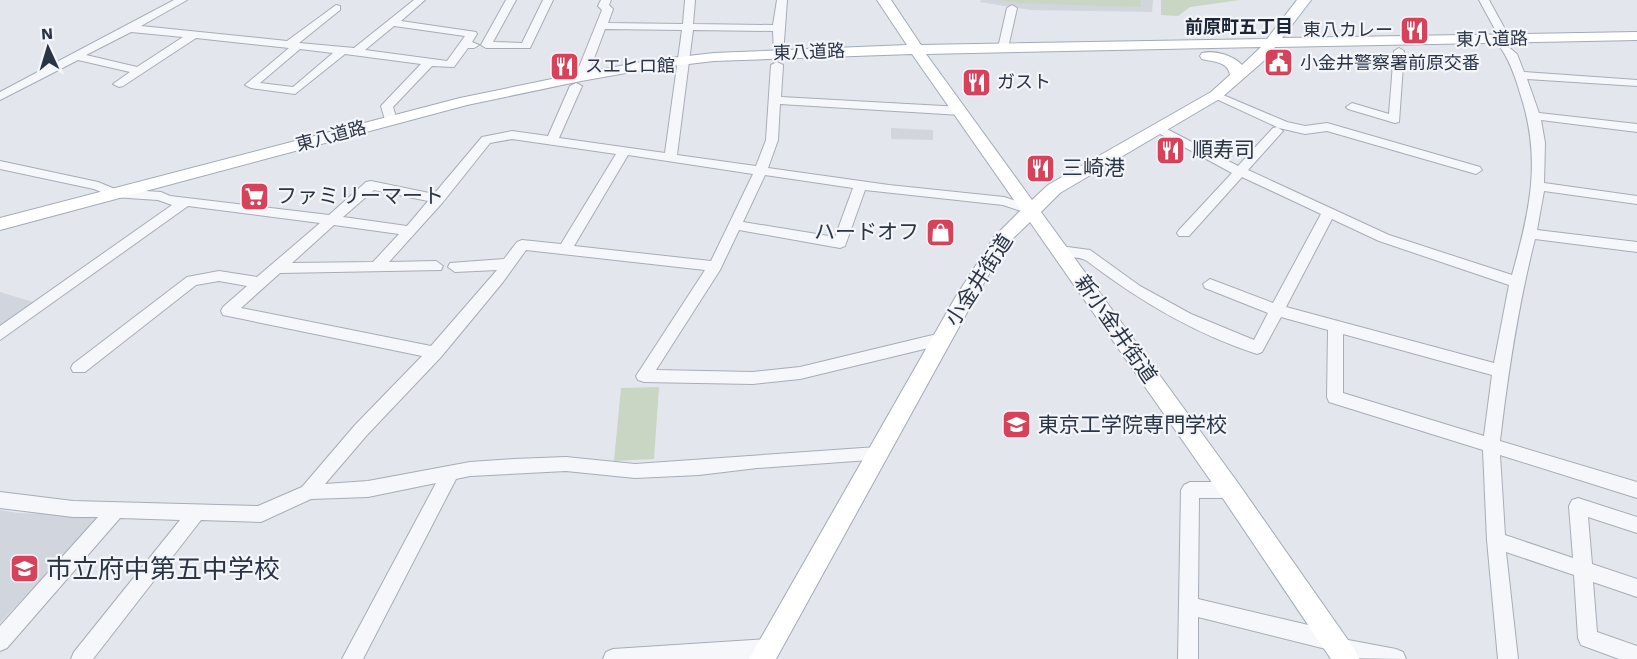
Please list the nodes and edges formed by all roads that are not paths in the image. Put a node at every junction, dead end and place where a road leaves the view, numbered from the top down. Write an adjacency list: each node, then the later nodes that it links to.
1 (182, 0): 16 (street)
2 (420, 0): 13 (street)
3 (511, 0): 24 (street)
4 (548, 0): 24 (street)
5 (606, 0): 14 (street)
6 (690, 0): 15 (street)
7 (782, 0): 17 (street)
8 (884, 0): 30 (main road, 新小金井街道)
9 (1304, 0): 26 (main road, 小金井街道)
10 (1484, 0): 20 (street)
11 (336, 8): 23 (street)
12 (1012, 8): 25 (street)
13 (393, 23): 22 (street); 29 (street)
14 (601, 26): 15 (street); 39 (street)
15 (687, 27): 17 (street); 35 (street)
16 (127, 28): 18 (street); 31 (street)
17 (778, 28): 33 (street)
18 (194, 35): 23 (street); 36 (street)
19 (1637, 36): 20 (main road, 東八道路)
20 (1507, 43): 21 (main road, 東八道路); 26 (main road, 東八道路); 28 (main road, 東八道路); 37 (street)
21 (1637, 43)
22 (465, 44): 24 (street); 34 (street)
23 (294, 45): 27 (street); 27 (street)
24 (486, 45)
25 (1003, 48): 26 (main road, 東八道路); 30 (main road, 東八道路)
26 (1266, 49): 28 (main road, 東八道路); 32 (main road, 東八道路); 38 (main road, 小金井街道)
27 (342, 51): 29 (street)
28 (1399, 51): 48 (street)
29 (356, 52): 34 (street)
30 (921, 55): 32 (main road, 東八道路); 33 (main road, 東八道路); 49 (main road, 新小金井街道)
31 (75, 56): 36 (street); 43 (street)
32 (1207, 56): 38 (main road)
33 (778, 59): 35 (main road, 東八道路); 47 (street)
34 (429, 63): 51 (street)
35 (684, 67): 39 (main road, 東八道路); 57 (street)
36 (139, 71): 41 (street)
37 (1520, 75): 40 (street); 50 (street)
38 (1238, 77): 44 (main road, 小金井街道)
39 (578, 81): 51 (main road, 東八道路); 55 (street); 65 (main road, 東八道路)
40 (1633, 83): 45 (street)
41 (119, 84)
42 (0, 86): 43 (street)
43 (17, 89): 46 (street)
44 (1216, 95): 53 (main road, 小金井街道); 60 (street)
45 (1637, 95)
46 (0, 97)
47 (775, 100): 49 (street); 59 (street)
48 (1352, 107)
49 (961, 111): 69 (main road, 新小金井街道)
50 (1534, 117): 52 (street); 63 (street)
51 (391, 120): 64 (main road, 東八道路)
52 (1637, 128)
53 (1157, 129): 61 (street); 69 (main road, 小金井街道)
54 (1277, 131): 61 (street)
55 (552, 141): 56 (street); 66 (street)
56 (624, 151): 57 (street); 79 (street)
57 (671, 156): 59 (street)
58 (0, 165): 64 (street)
59 (761, 170): 62 (street); 73 (street)
60 (1476, 170)
61 (1241, 172): 70 (street); 76 (street)
62 (860, 185): 69 (street); 73 (street)
63 (1538, 186): 67 (street); 77 (street)
64 (113, 193): 65 (street); 72 (main road, 東八道路)
65 (147, 194): 68 (street); 75 (main road, 東八道路)
66 (438, 199): 71 (street); 74 (street)
67 (1637, 200)
68 (185, 202): 71 (street); 92 (street)
69 (1030, 210): 80 (main road, 新小金井街道); 93 (main road, 小金井街道)
70 (1329, 212): 87 (street); 90 (street)
71 (333, 221): 74 (street); 86 (street)
72 (0, 224)
73 (734, 225): 83 (street)
74 (410, 231): 84 (street)
75 (0, 233)
76 (1184, 233)
77 (1530, 234): 78 (street); 87 (street)
78 (1637, 247)
79 (565, 250): 81 (street); 83 (street)
80 (1060, 251): 90 (street); 100 (main road, 新小金井街道)
81 (509, 264): 85 (street); 94 (street)
82 (436, 266): 84 (street)
83 (715, 266): 93 (street)
84 (376, 267): 86 (street)
85 (455, 267)
86 (276, 268): 88 (street)
87 (1517, 282): 96 (street)
88 (259, 283): 94 (street); 95 (street)
89 (1210, 284): 90 (street)
90 (1276, 310): 91 (street)
91 (1336, 326): 96 (street); 97 (street)
92 (0, 334)
93 (941, 339): 98 (main road, 小金井街道)
94 (435, 353): 102 (street)
95 (79, 368)
96 (1500, 372): 97 (street)
97 (1491, 444): 101 (street); 107 (street)
98 (877, 454): 99 (street); 113 (main road, 小金井街道)
99 (448, 475): 102 (street); 116 (street)
100 (1230, 490): 110 (street); 112 (main road, 新小金井街道)
101 (1637, 490)
102 (308, 492): 105 (street)
103 (0, 500): 104 (street)
104 (115, 511): 105 (street); 111 (street)
105 (198, 511): 115 (street)
106 (1637, 525): 108 (street)
107 (1496, 540): 108 (street); 120 (street)
108 (1583, 569): 109 (street); 114 (street)
109 (1637, 588)
110 (1189, 606): 112 (street); 118 (street)
111 (0, 641)
112 (1340, 649): 119 (street)
113 (765, 654): 117 (street)
114 (1637, 656)
115 (81, 659)
116 (352, 659)
117 (613, 659)
118 (1188, 659)
119 (1396, 659)
120 (1508, 659)

